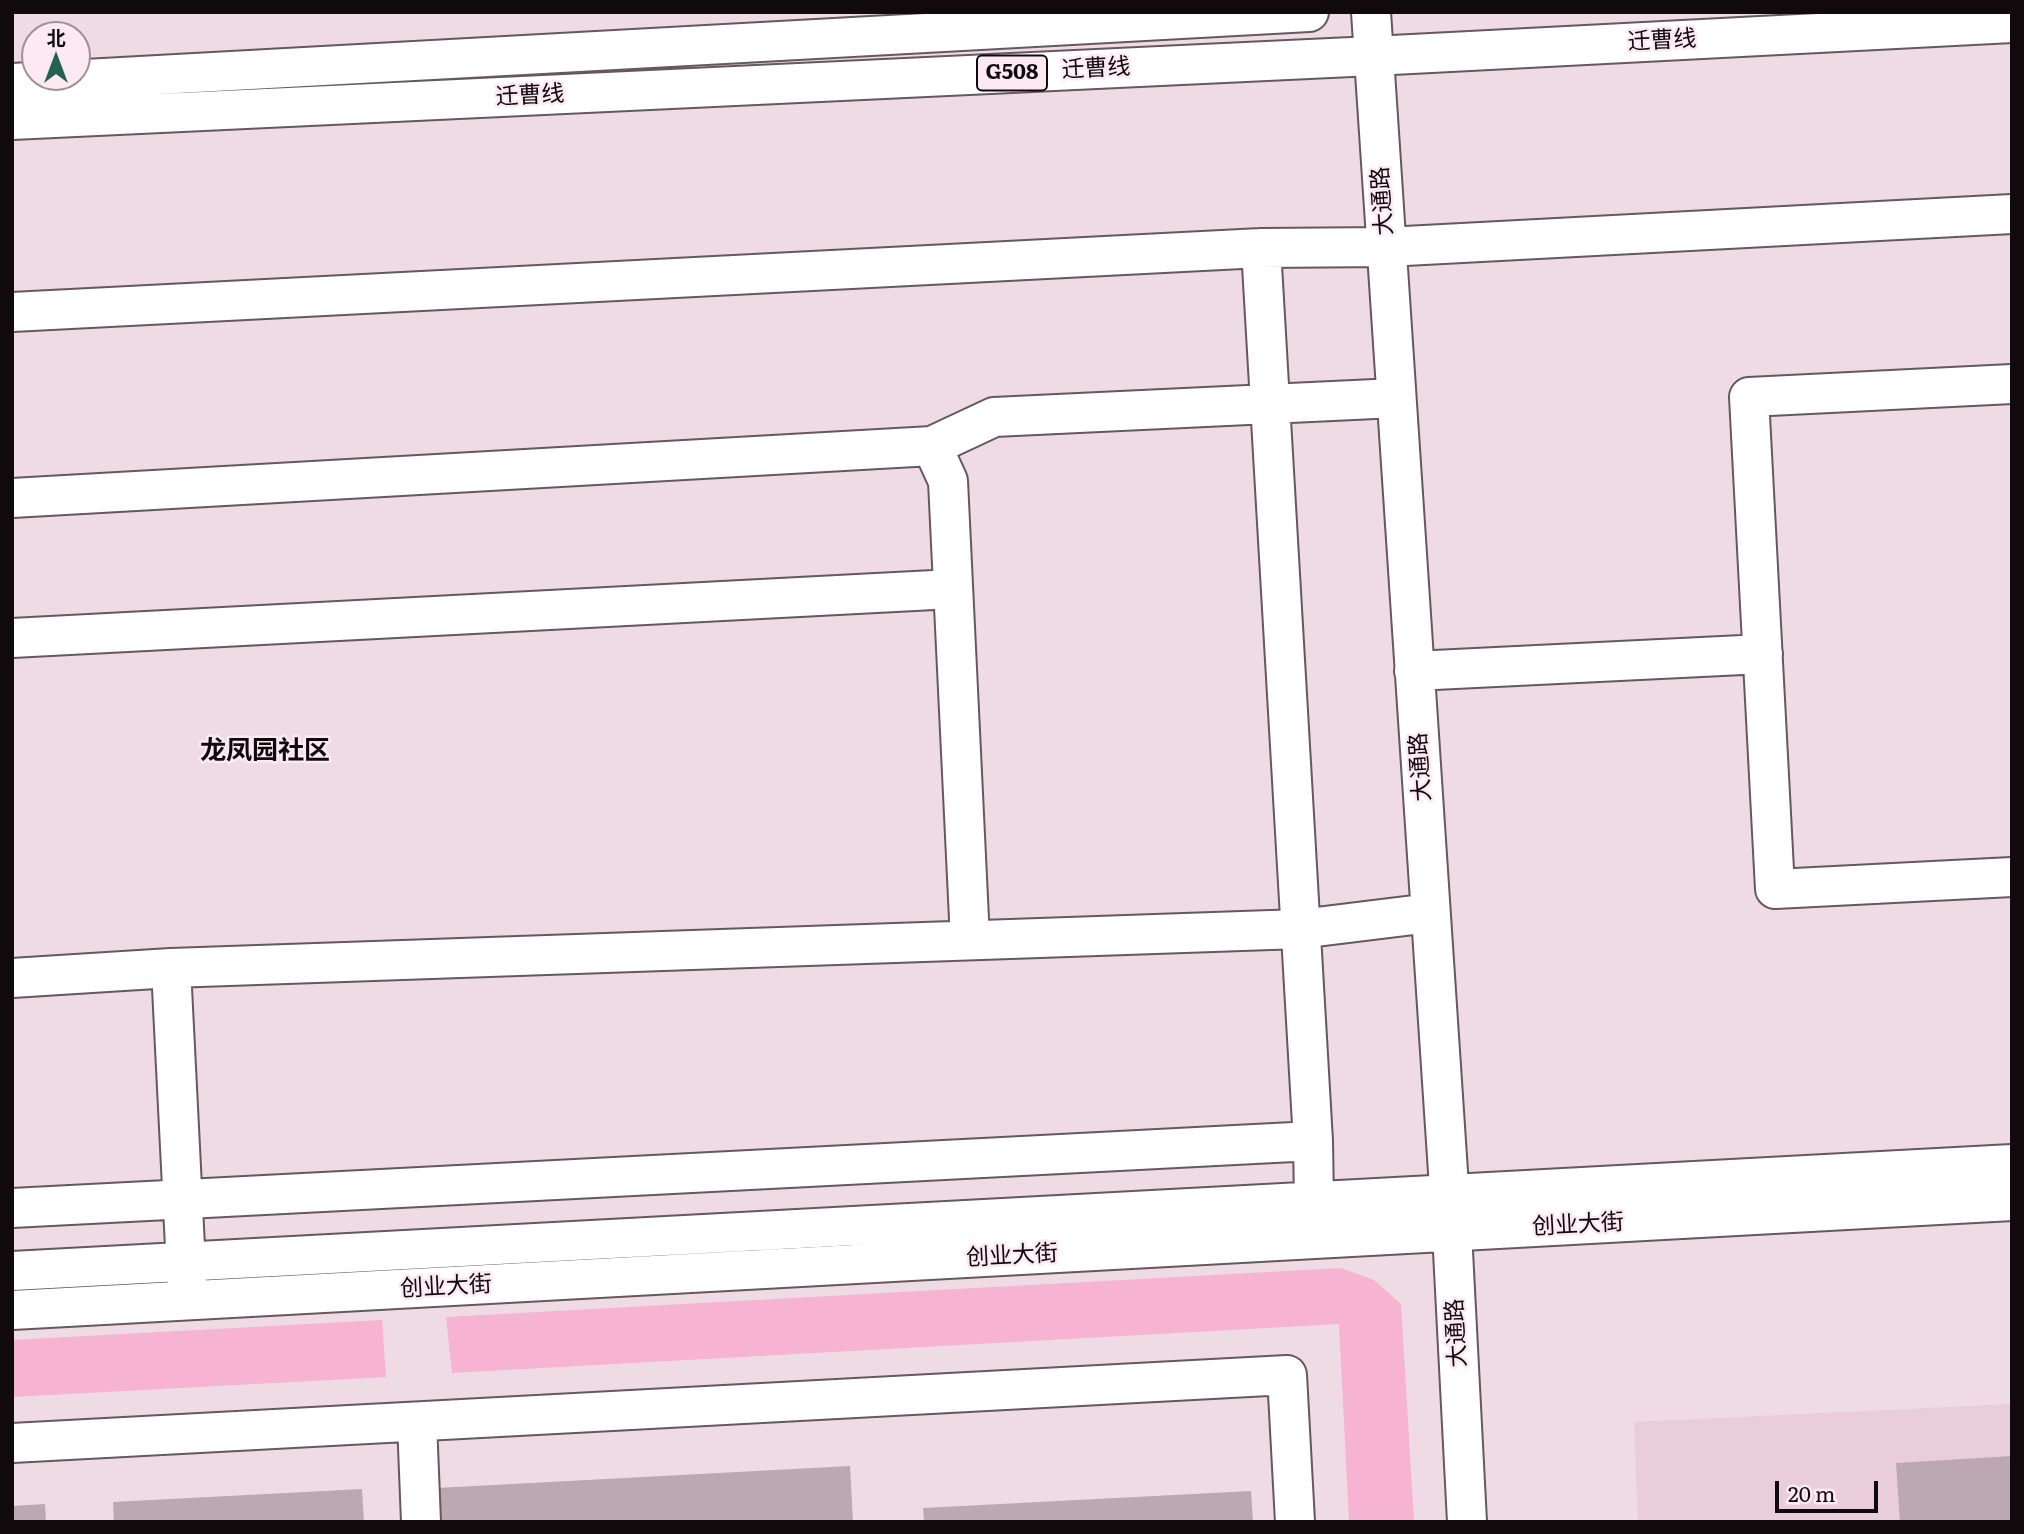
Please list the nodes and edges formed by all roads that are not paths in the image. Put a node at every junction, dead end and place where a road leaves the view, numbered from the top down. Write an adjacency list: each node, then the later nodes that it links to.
1 (1309, 12): 5 (main road, 迁曹线 / G508)
2 (1371, 12): 4 (main road, 大通路)
3 (2012, 23): 4 (main road, 迁曹线 / G508)
4 (1373, 56): 6 (main road, 迁曹线 / G508); 8 (main road, 大通路)
5 (12, 83)
6 (12, 120)
7 (2012, 214): 8 (main road)
8 (1386, 247): 9 (main road); 12 (main road, 大通路)
9 (1261, 248): 10 (main road); 13 (main road)
10 (12, 312)
11 (2012, 384): 18 (main road)
12 (1396, 398): 13 (main road); 19 (main road, 大通路)
13 (1270, 405): 14 (main road); 22 (main road)
14 (932, 446): 15 (main road); 16 (main road)
15 (12, 498)
16 (953, 589): 17 (main road); 23 (main road)
17 (12, 638)
18 (1763, 665): 19 (main road); 20 (main road)
19 (1415, 681): 21 (main road, 大通路)
20 (2012, 877)
21 (1430, 914): 22 (main road); 28 (main road, 大通路)
22 (1300, 929): 23 (main road); 26 (main road)
23 (970, 940): 24 (main road)
24 (181, 967): 25 (main road); 29 (main road)
25 (12, 978)
26 (1313, 1141): 29 (main road); 31 (main road)
27 (2012, 1164): 28 (main road, 创业大街)
28 (1449, 1192): 31 (main road, 创业大街); 33 (main road, 大通路)
29 (192, 1198): 32 (main road); 34 (main road)
30 (2012, 1201): 33 (main road, 创业大街)
31 (1314, 1202): 34 (main road, 创业大街)
32 (12, 1208)
33 (1452, 1232): 36 (main road, 创业大街); 42 (main road, 大通路)
34 (195, 1260): 35 (main road, 创业大街); 36 (main road)
35 (12, 1271)
36 (198, 1300): 37 (main road, 创业大街)
37 (12, 1310)
38 (417, 1422): 39 (main road); 40 (main road); 41 (main road)
39 (12, 1443)
40 (421, 1522)
41 (1295, 1522)
42 (1467, 1522)

